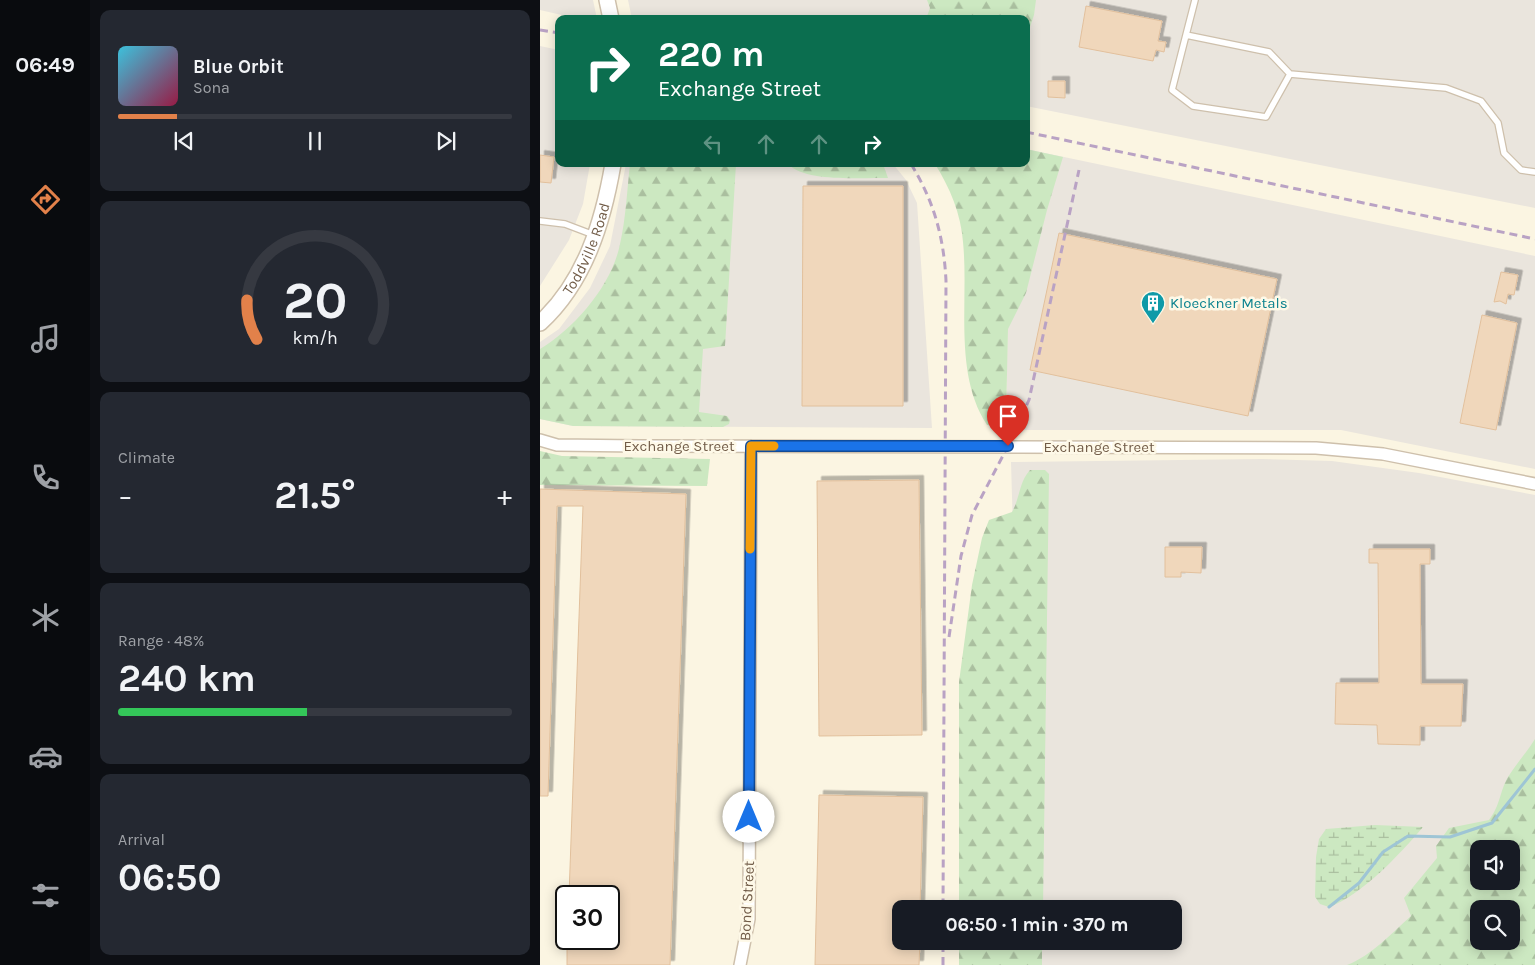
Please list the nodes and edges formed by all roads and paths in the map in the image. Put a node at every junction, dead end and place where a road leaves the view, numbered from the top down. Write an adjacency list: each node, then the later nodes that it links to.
1 (607, 0): 3 (street)
2 (1196, 0): 4 (lane)
3 (610, 15)
4 (1186, 35): 5 (lane); 5 (lane)
5 (1290, 74): 7 (lane)
6 (612, 167): 9 (street, Toddville Road)
7 (1535, 172)
8 (540, 221): 9 (lane)
9 (596, 235): 10 (street, Toddville Road)
10 (540, 323)
11 (540, 440): 12 (street, Exchange Street)
12 (751, 446): 13 (street, Exchange Street); 14 (street, Bond Street)
13 (1535, 484)
14 (740, 965)

